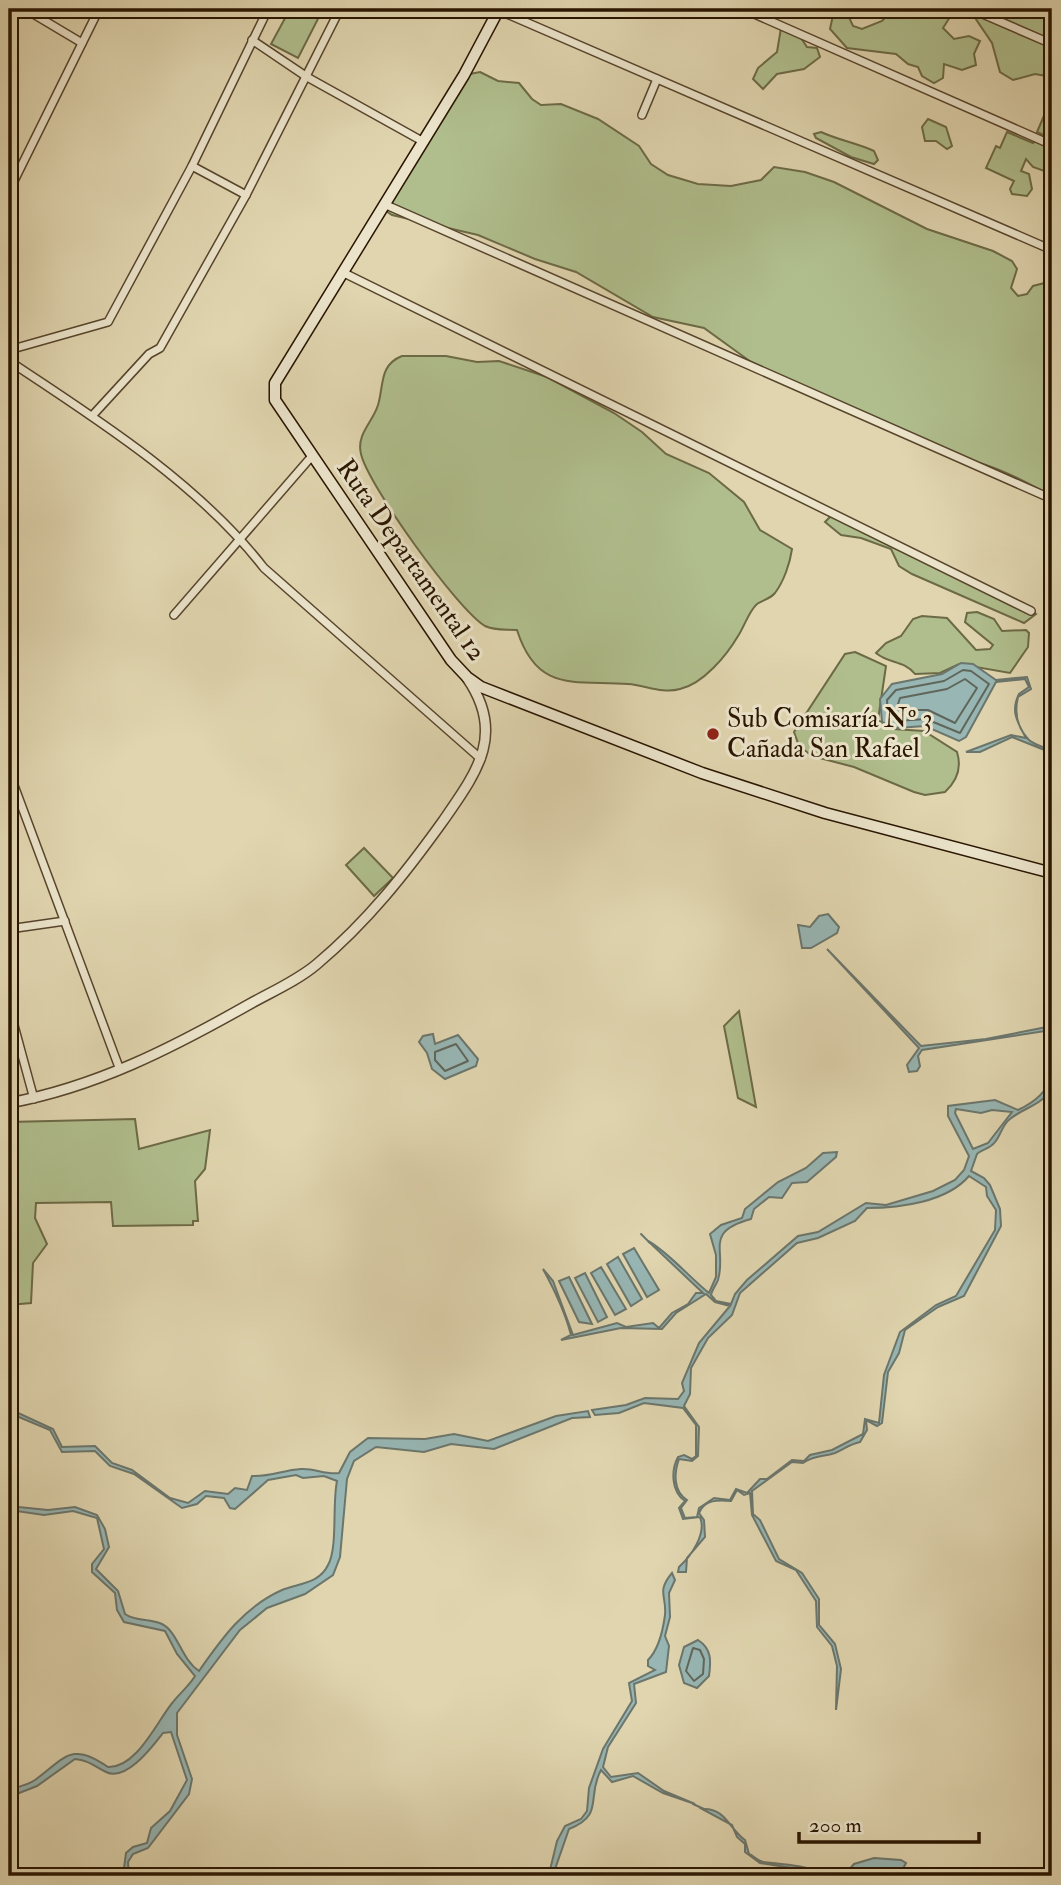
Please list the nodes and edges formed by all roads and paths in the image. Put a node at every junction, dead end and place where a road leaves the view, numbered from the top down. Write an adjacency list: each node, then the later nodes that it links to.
1 (28, 9): 9 (street)
2 (99, 9): 9 (street)
3 (268, 9): 8 (street)
4 (340, 9): 11 (street)
5 (499, 9): 12 (street); 14 (main road, Ruta Departamental 12)
6 (743, 9): 15 (street)
7 (971, 9): 10 (street)
8 (252, 40): 11 (street); 16 (street)
9 (82, 43): 17 (street)
10 (1052, 44)
11 (307, 77): 14 (street); 18 (street)
12 (657, 79): 13 (street); 20 (street)
13 (642, 115)
14 (422, 141): 19 (main road, Ruta Departamental 12)
15 (1052, 145)
16 (192, 166): 18 (street); 22 (street)
17 (9, 191)
18 (246, 194): 24 (street)
19 (384, 204): 21 (main road, Ruta Departamental 12); 26 (street)
20 (1052, 250)
21 (342, 272): 25 (main road, Ruta Departamental 12); 28 (street)
22 (9, 350)
23 (9, 361): 24 (street)
24 (92, 416): 27 (street)
25 (312, 456): 27 (street); 30 (main road, Ruta Departamental 12)
26 (1052, 499)
27 (241, 538): 29 (street); 31 (street)
28 (1031, 611)
29 (174, 615)
30 (467, 677): 31 (street); 35 (main road, Ruta Departamental 12)
31 (481, 759): 39 (street)
32 (9, 772): 33 (street)
33 (20, 799): 34 (street); 36 (street)
34 (9, 802)
35 (1052, 873)
36 (65, 921): 37 (street); 39 (street)
37 (9, 929)
38 (9, 1007): 40 (street)
39 (120, 1070): 40 (street)
40 (34, 1099): 41 (street)
41 (9, 1103)

